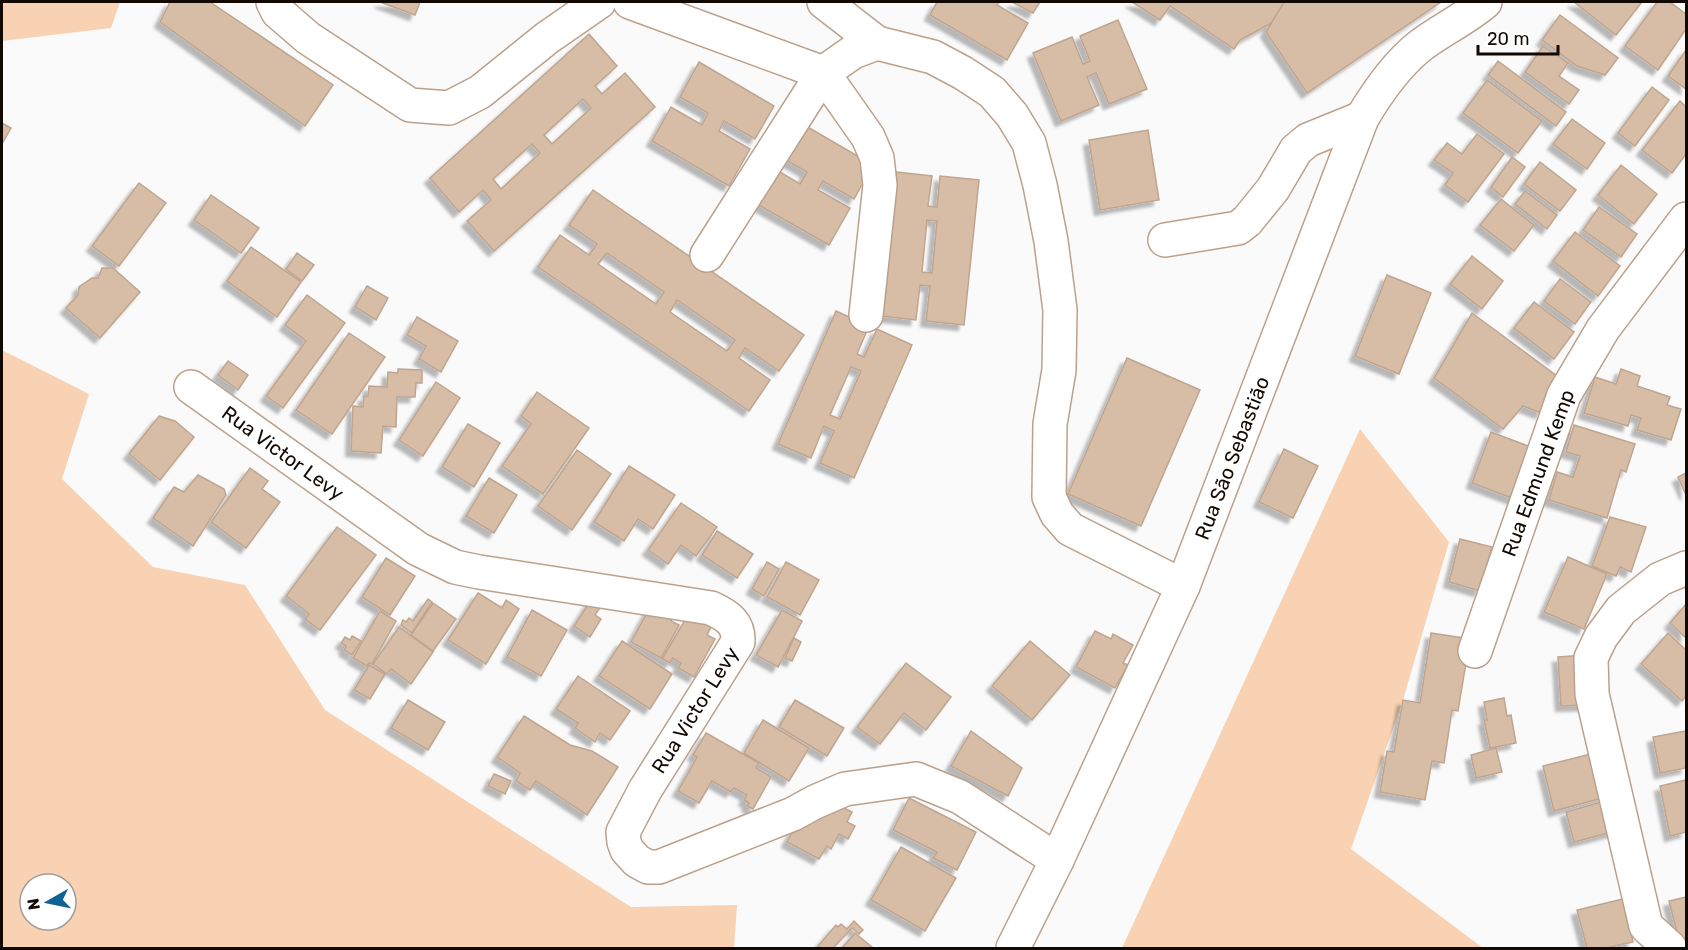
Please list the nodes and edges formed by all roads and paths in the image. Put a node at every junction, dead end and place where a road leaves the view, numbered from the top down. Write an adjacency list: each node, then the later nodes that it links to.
1 (273, 2): 2 (street)
2 (600, 2)
3 (630, 2): 7 (street)
4 (824, 2): 6 (street)
5 (1485, 2): 8 (street, Rua São Sebastião)
6 (877, 43): 7 (street); 15 (street)
7 (823, 73): 11 (street); 12 (street)
8 (1362, 118): 10 (street); 15 (street, Rua São Sebastião)
9 (1686, 219): 16 (street, Rua Edmund Kemp)
10 (1165, 240)
11 (706, 255)
12 (866, 315)
13 (191, 387): 17 (street, Rua Victor Levy)
14 (1686, 568): 19 (street)
15 (1183, 586): 17 (street, Rua São Sebastião)
16 (1475, 651)
17 (1057, 860): 18 (street, Rua São Sebastião)
18 (1013, 948)
19 (1670, 948)

